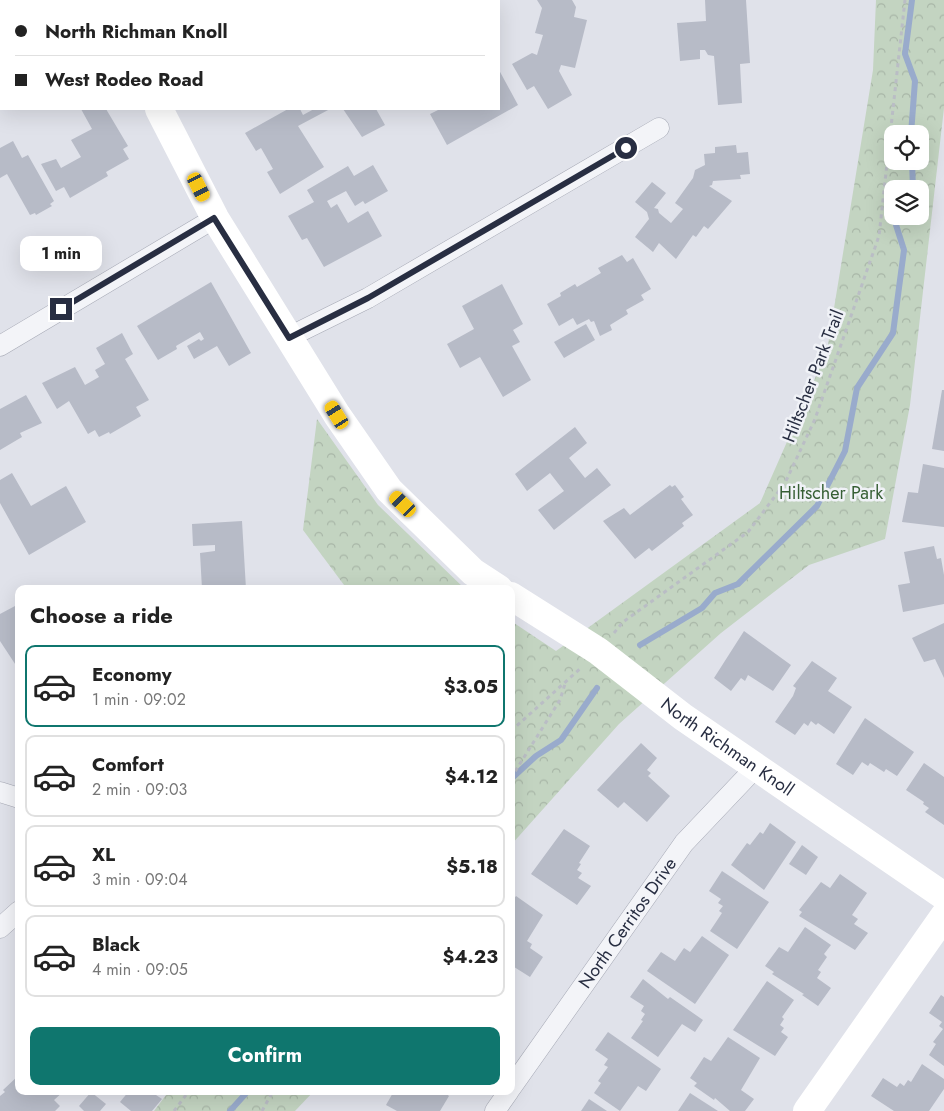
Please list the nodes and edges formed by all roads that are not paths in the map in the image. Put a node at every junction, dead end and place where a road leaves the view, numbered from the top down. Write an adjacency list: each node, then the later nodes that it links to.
1 (160, 110): 3 (street)
2 (659, 128): 4 (street)
3 (214, 218): 4 (street); 5 (street)
4 (289, 338): 6 (street)
5 (0, 346)
6 (493, 585)
7 (515, 599): 8 (street, North Richman Knoll)
8 (756, 767): 11 (street, North Richman Knoll); 15 (street, North Cerritos Drive)
9 (0, 792): 10 (street)
10 (15, 797)
11 (944, 896)
12 (15, 915): 14 (street)
13 (944, 916): 18 (street)
14 (0, 928)
15 (515, 1082)
16 (506, 1095): 17 (street)
17 (495, 1111)
18 (807, 1111)

